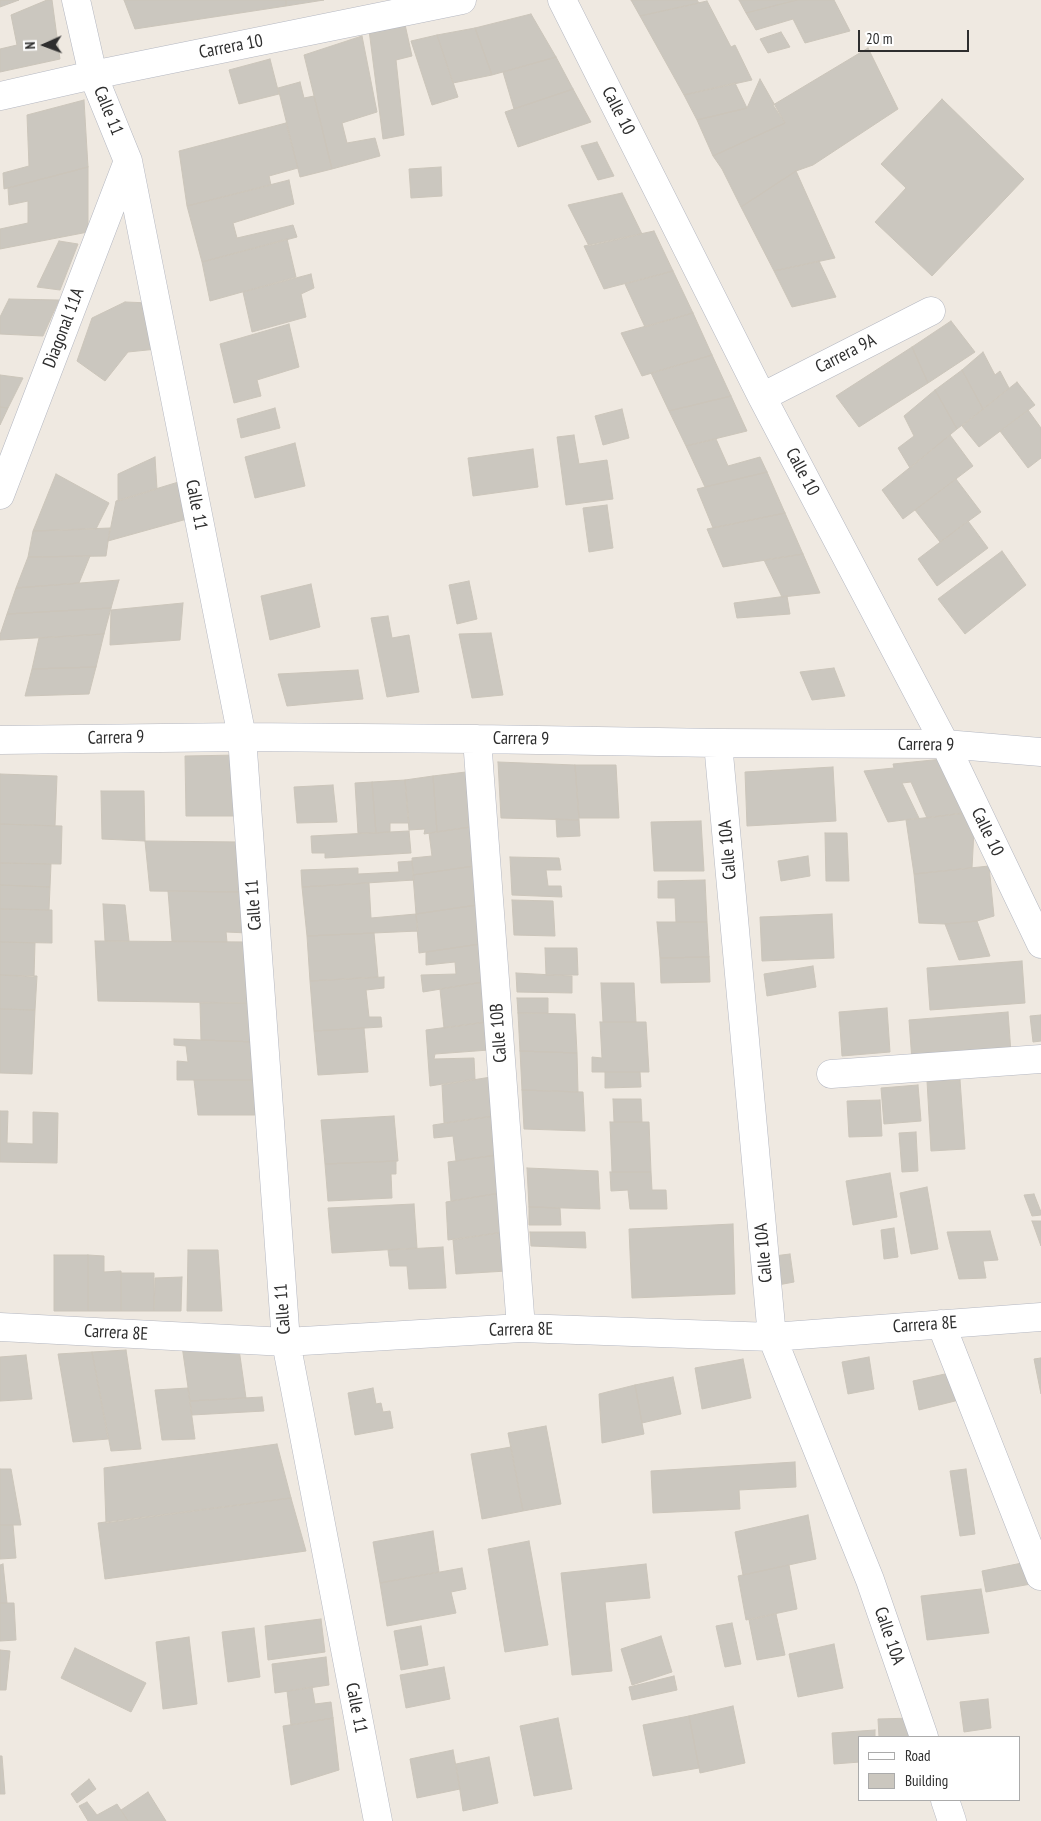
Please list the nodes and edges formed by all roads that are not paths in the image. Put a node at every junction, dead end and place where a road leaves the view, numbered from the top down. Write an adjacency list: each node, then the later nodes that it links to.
1 (76, 0): 4 (street, Calle 11)
2 (462, 0): 4 (street, Carrera 10)
3 (562, 0): 8 (street, Calle 10)
4 (93, 75): 5 (street, Carrera 10); 6 (street, Calle 11)
5 (0, 96)
6 (128, 161): 9 (street, Diagonal 11A); 10 (street, Calle 11)
7 (931, 310): 8 (street, Carrera 9A)
8 (762, 397): 14 (street, Calle 10)
9 (0, 495)
10 (242, 737): 11 (street, Carrera 9); 12 (street, Carrera 9); 24 (street, Calle 11)
11 (477, 739): 13 (street, Carrera 9); 22 (street, Calle 10B)
12 (0, 740)
13 (718, 743): 14 (street, Carrera 9); 23 (street, Calle 10A)
14 (945, 744): 15 (street, Carrera 9); 16 (street, Calle 10)
15 (1041, 752)
16 (1041, 944)
17 (1041, 1059): 18 (street)
18 (831, 1074)
19 (1041, 1317): 20 (street, Carrera 8E)
20 (941, 1324): 23 (street, Carrera 8E); 25 (street)
21 (0, 1327): 24 (street, Carrera 8E)
22 (520, 1328): 23 (street, Carrera 8E); 24 (street, Carrera 8E)
23 (772, 1337): 26 (street, Calle 10A)
24 (286, 1342): 27 (street, Calle 11)
25 (1040, 1576)
26 (924, 1736)
27 (378, 1821)

